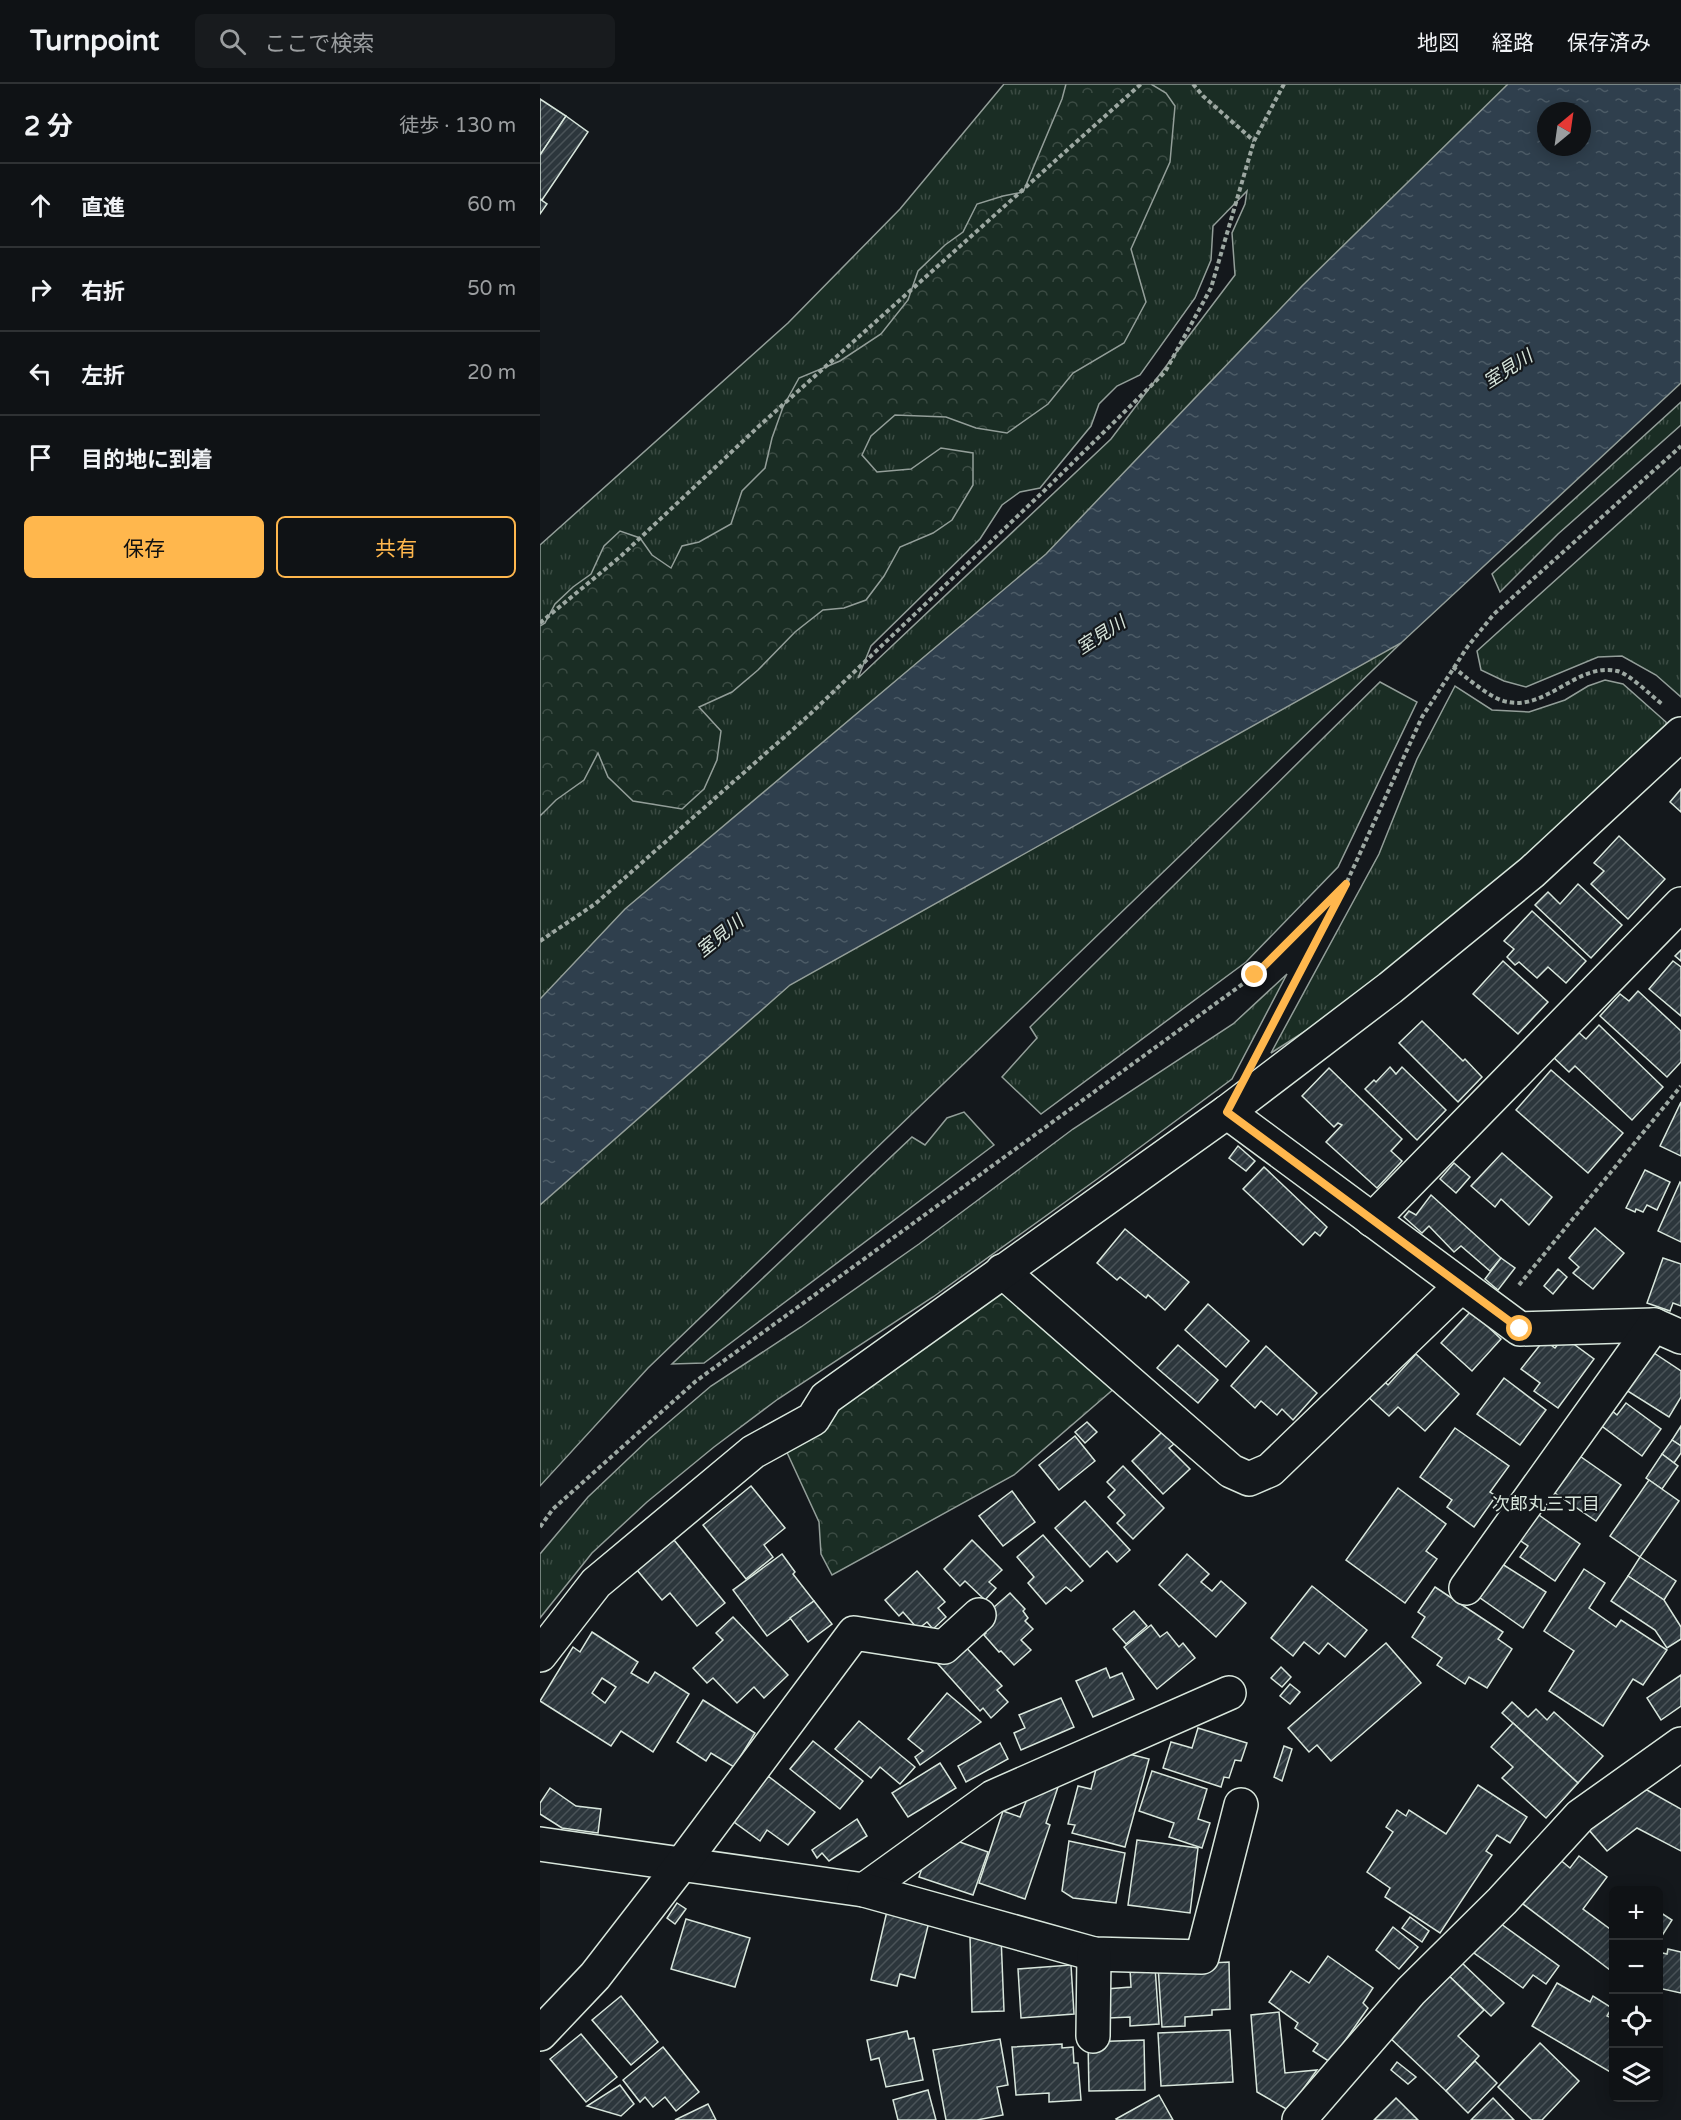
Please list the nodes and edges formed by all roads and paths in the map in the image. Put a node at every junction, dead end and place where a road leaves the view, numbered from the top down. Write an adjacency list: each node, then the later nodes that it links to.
1 (1141, 84): 6 (path)
2 (1193, 84): 4 (path)
3 (1284, 84): 4 (path)
4 (1254, 141): 12 (path)
5 (1681, 446): 7 (path)
6 (540, 623)
7 (1454, 667): 8 (path); 10 (path)
8 (1662, 704)
9 (1681, 734): 15 (street)
10 (1346, 884): 13 (path); 21 (path)
11 (1681, 904): 16 (street)
12 (540, 941)
13 (1265, 1039)
14 (1681, 1086): 19 (path)
15 (1227, 1112): 16 (street); 17 (street)
16 (1372, 1220): 18 (street)
17 (1002, 1271): 18 (street); 24 (street)
18 (1461, 1286): 19 (street)
19 (1497, 1312): 20 (street)
20 (1668, 1331): 22 (street)
21 (540, 1527)
22 (1466, 1588)
23 (979, 1616): 29 (street)
24 (540, 1655)
25 (1229, 1693): 30 (street)
26 (1681, 1744): 34 (street)
27 (1240, 1805): 31 (street)
28 (540, 1844): 29 (street)
29 (681, 1865): 30 (street); 32 (street)
30 (864, 1890): 31 (street)
31 (1094, 1954): 33 (street)
32 (540, 2034)
33 (1093, 2036)
34 (1299, 2120)

